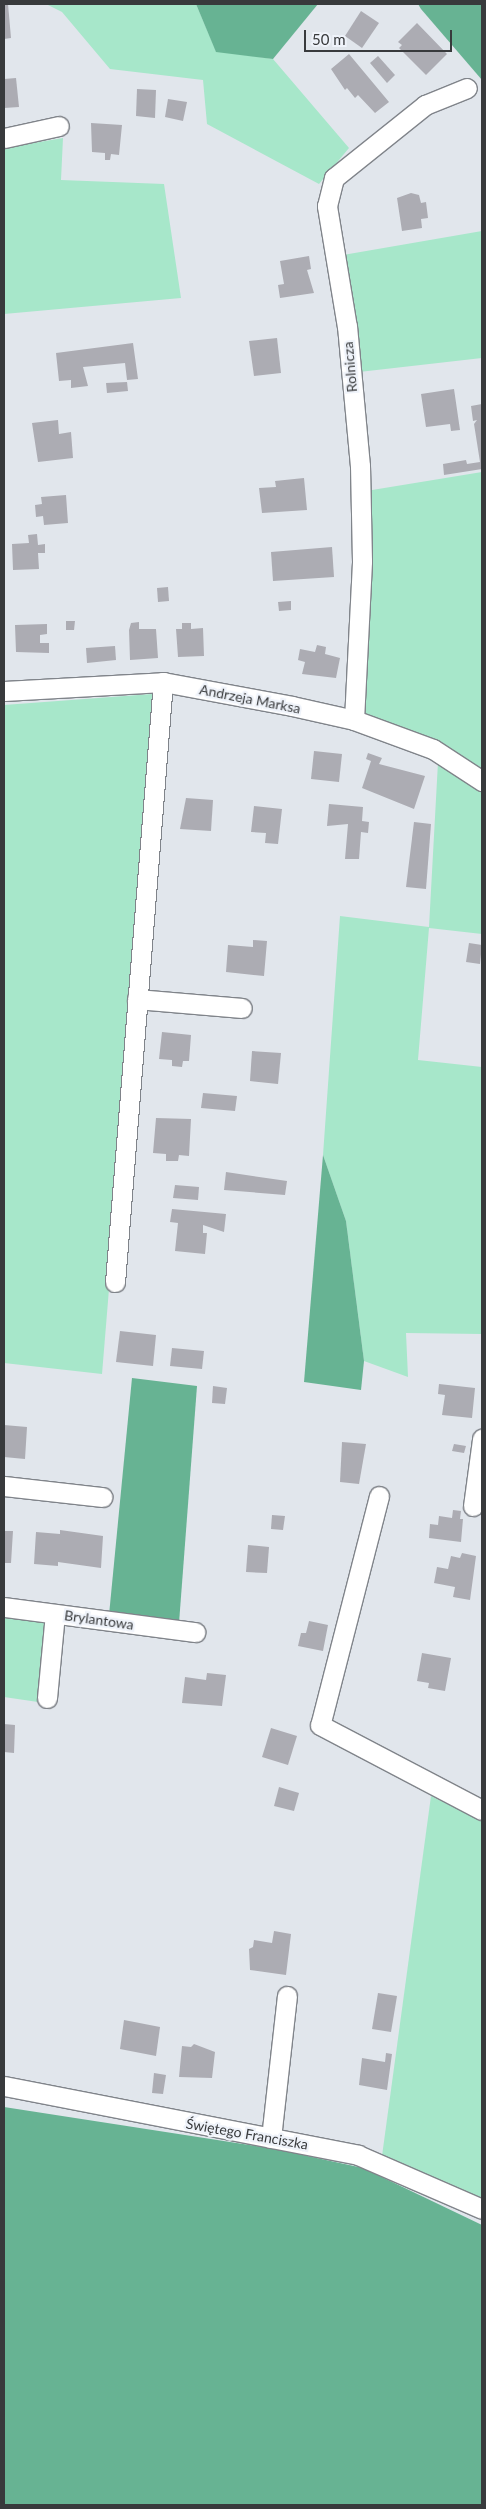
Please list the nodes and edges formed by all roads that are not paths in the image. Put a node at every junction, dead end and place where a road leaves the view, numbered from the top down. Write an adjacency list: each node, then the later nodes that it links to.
1 (468, 88): 6 (street, Rolnicza)
2 (59, 126): 3 (street)
3 (4, 138)
4 (163, 682): 5 (street, Andrzeja Marksa); 6 (street, Andrzeja Marksa); 8 (street)
5 (4, 691)
6 (354, 720): 7 (street, Andrzeja Marksa)
7 (482, 781)
8 (137, 999): 9 (street); 10 (street)
9 (242, 1008)
10 (115, 1282)
11 (482, 1439): 15 (street)
12 (4, 1486): 14 (street)
13 (380, 1496): 20 (street)
14 (102, 1497)
15 (473, 1506)
16 (4, 1607): 17 (street, Brylantowa)
17 (55, 1614): 18 (street, Brylantowa); 19 (street)
18 (195, 1632)
19 (47, 1698)
20 (482, 1810)
21 (287, 1996): 23 (street)
22 (4, 2086): 23 (street, Świętego Franciszka)
23 (270, 2138): 24 (street, Świętego Franciszka)
24 (482, 2209)

